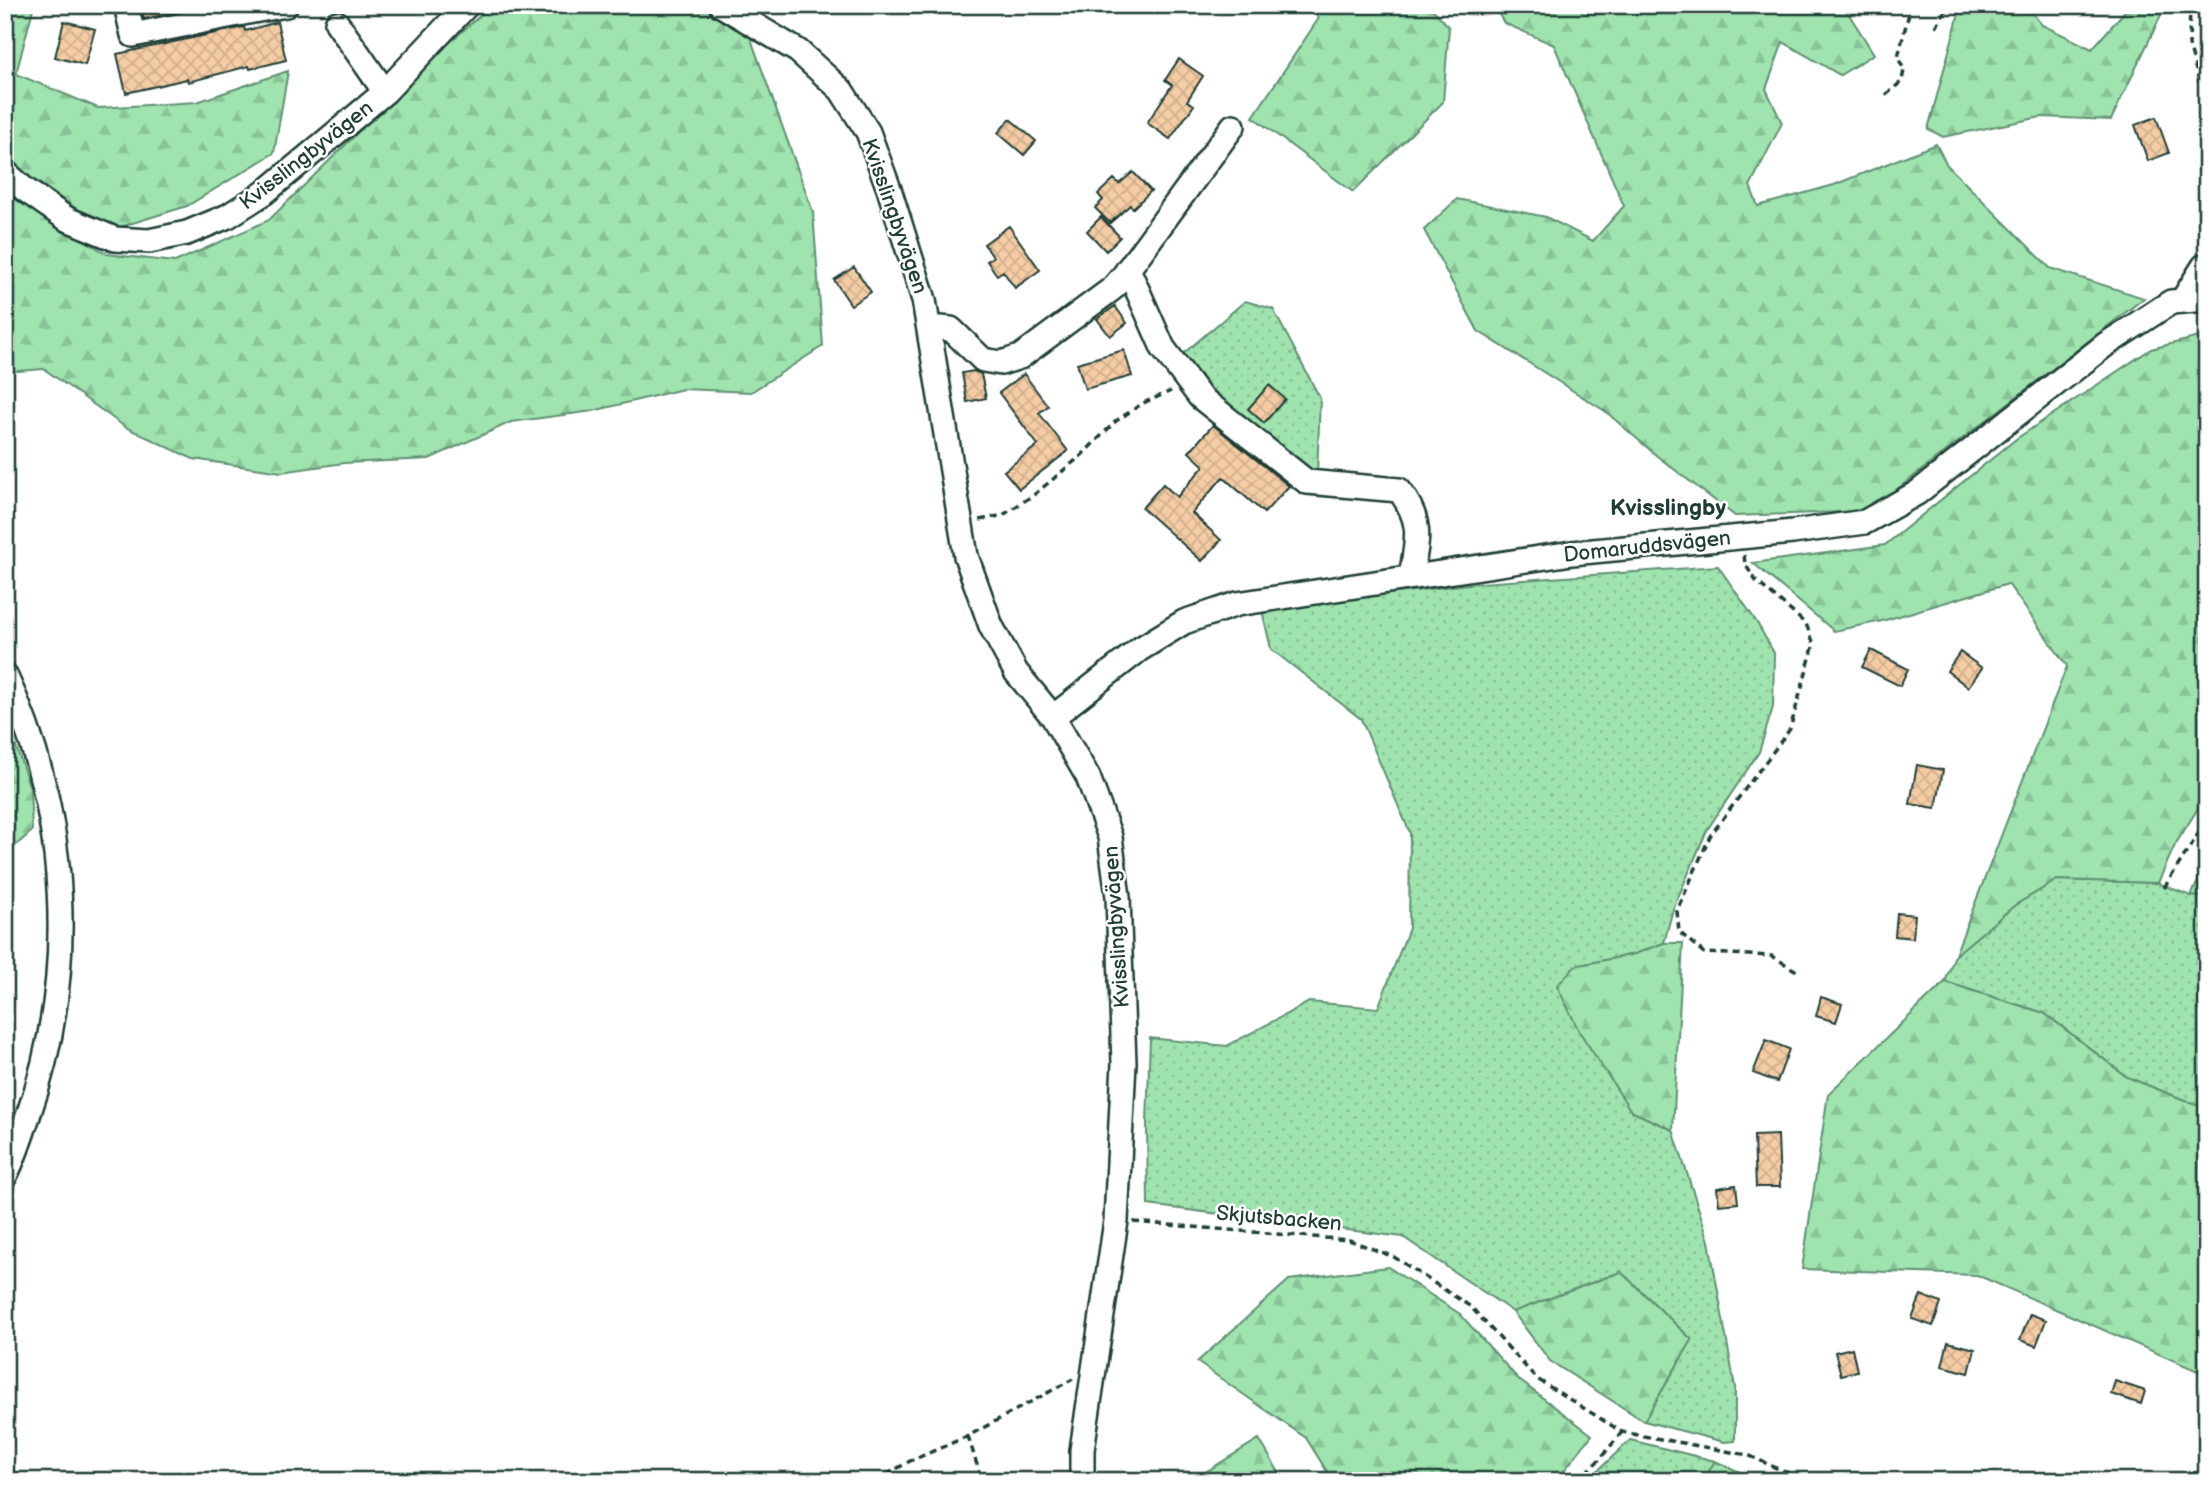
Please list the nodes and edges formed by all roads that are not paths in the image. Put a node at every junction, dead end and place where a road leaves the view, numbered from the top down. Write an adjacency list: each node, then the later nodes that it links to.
1 (126, 5): 5 (street)
2 (286, 5): 5 (street)
3 (467, 5): 7 (street, Kvisslingbyvägen)
4 (721, 5): 14 (street, Kvisslingbyvägen)
5 (247, 8)
6 (337, 23): 7 (street)
7 (385, 92): 9 (street, Kvisslingbyvägen)
8 (1233, 126): 11 (street)
9 (5, 172)
10 (2207, 265): 13 (street)
11 (1128, 269): 14 (street); 15 (street)
12 (2207, 299): 13 (street, Domaruddsvägen)
13 (2182, 301): 15 (street, Domaruddsvägen)
14 (929, 327): 17 (street, Kvisslingbyvägen)
15 (1411, 577): 17 (street, Domaruddsvägen)
16 (5, 675): 18 (street)
17 (1053, 717): 19 (street, Kvisslingbyvägen)
18 (5, 1176)
19 (1082, 1481)

